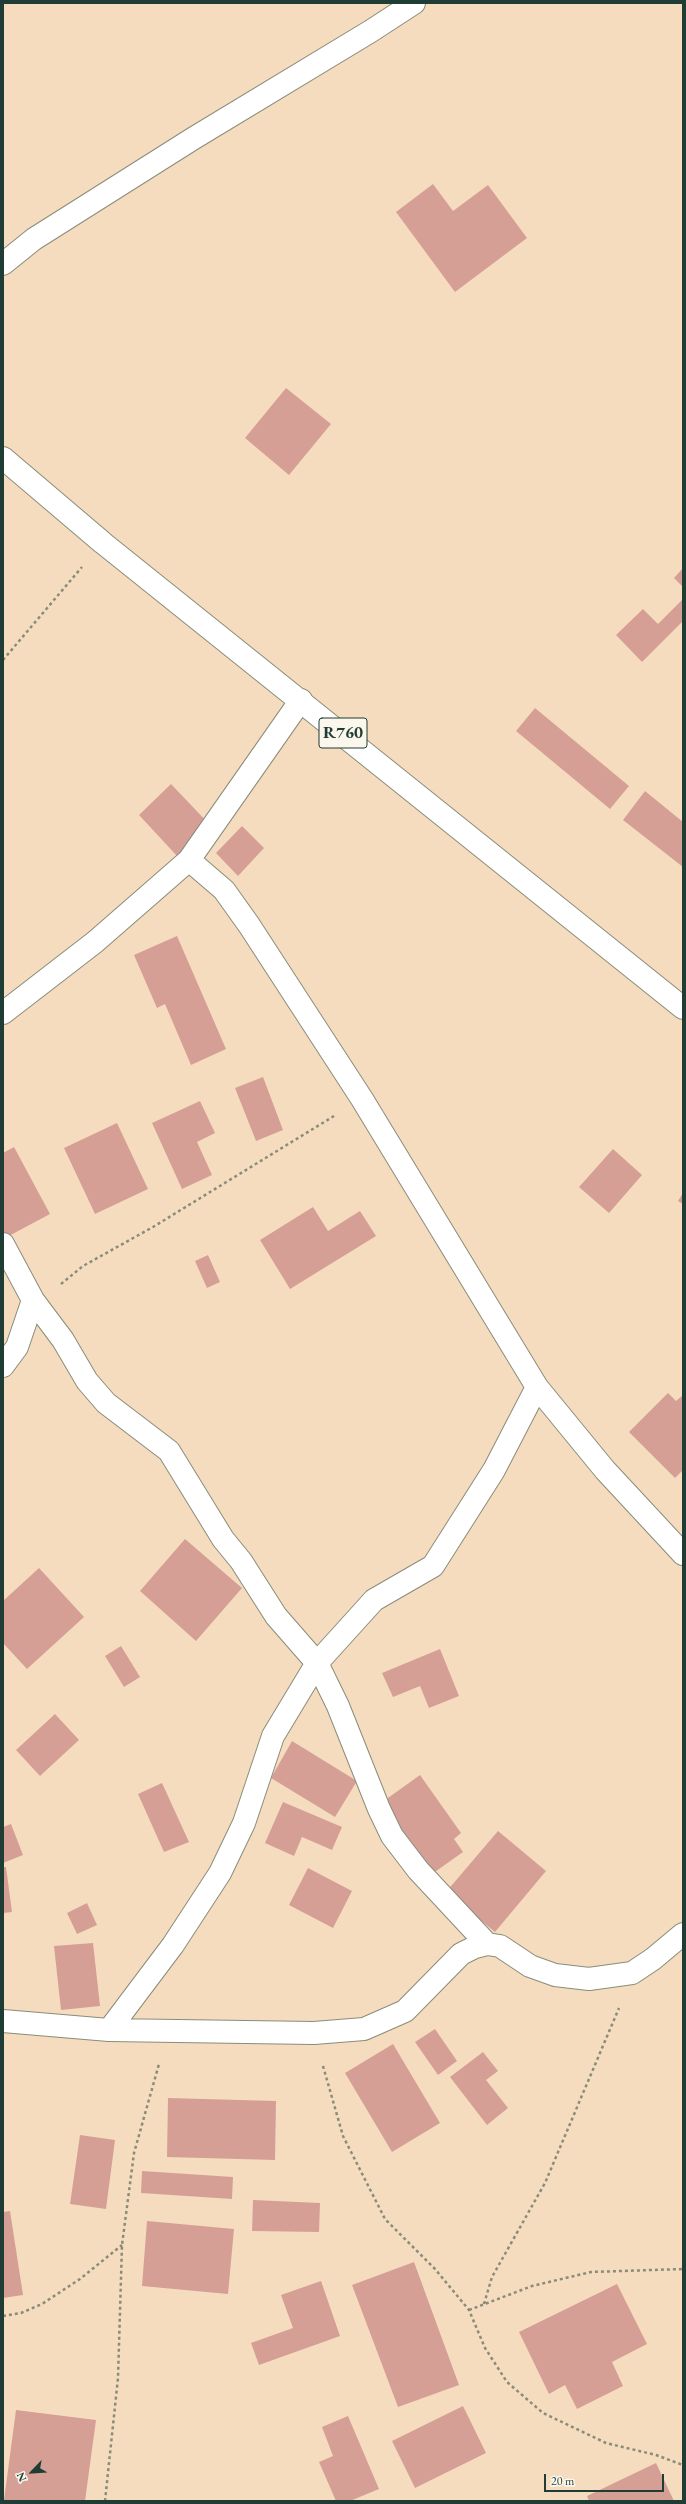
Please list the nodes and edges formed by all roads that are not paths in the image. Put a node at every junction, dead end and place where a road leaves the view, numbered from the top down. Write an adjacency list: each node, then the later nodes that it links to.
1 (414, 3): 2 (street)
2 (3, 264)
3 (3, 458): 4 (street, R760)
4 (301, 700): 5 (street); 6 (street, R760)
5 (189, 860): 7 (street); 11 (street)
6 (683, 1008)
7 (3, 1013)
8 (3, 1244): 9 (street)
9 (35, 1302): 10 (street); 13 (street)
10 (3, 1366)
11 (537, 1387): 12 (street); 13 (street)
12 (683, 1554)
13 (317, 1663): 15 (street); 17 (street)
14 (683, 1934): 15 (street)
15 (487, 1944): 17 (street)
16 (3, 2021): 17 (street)
17 (109, 2030)

